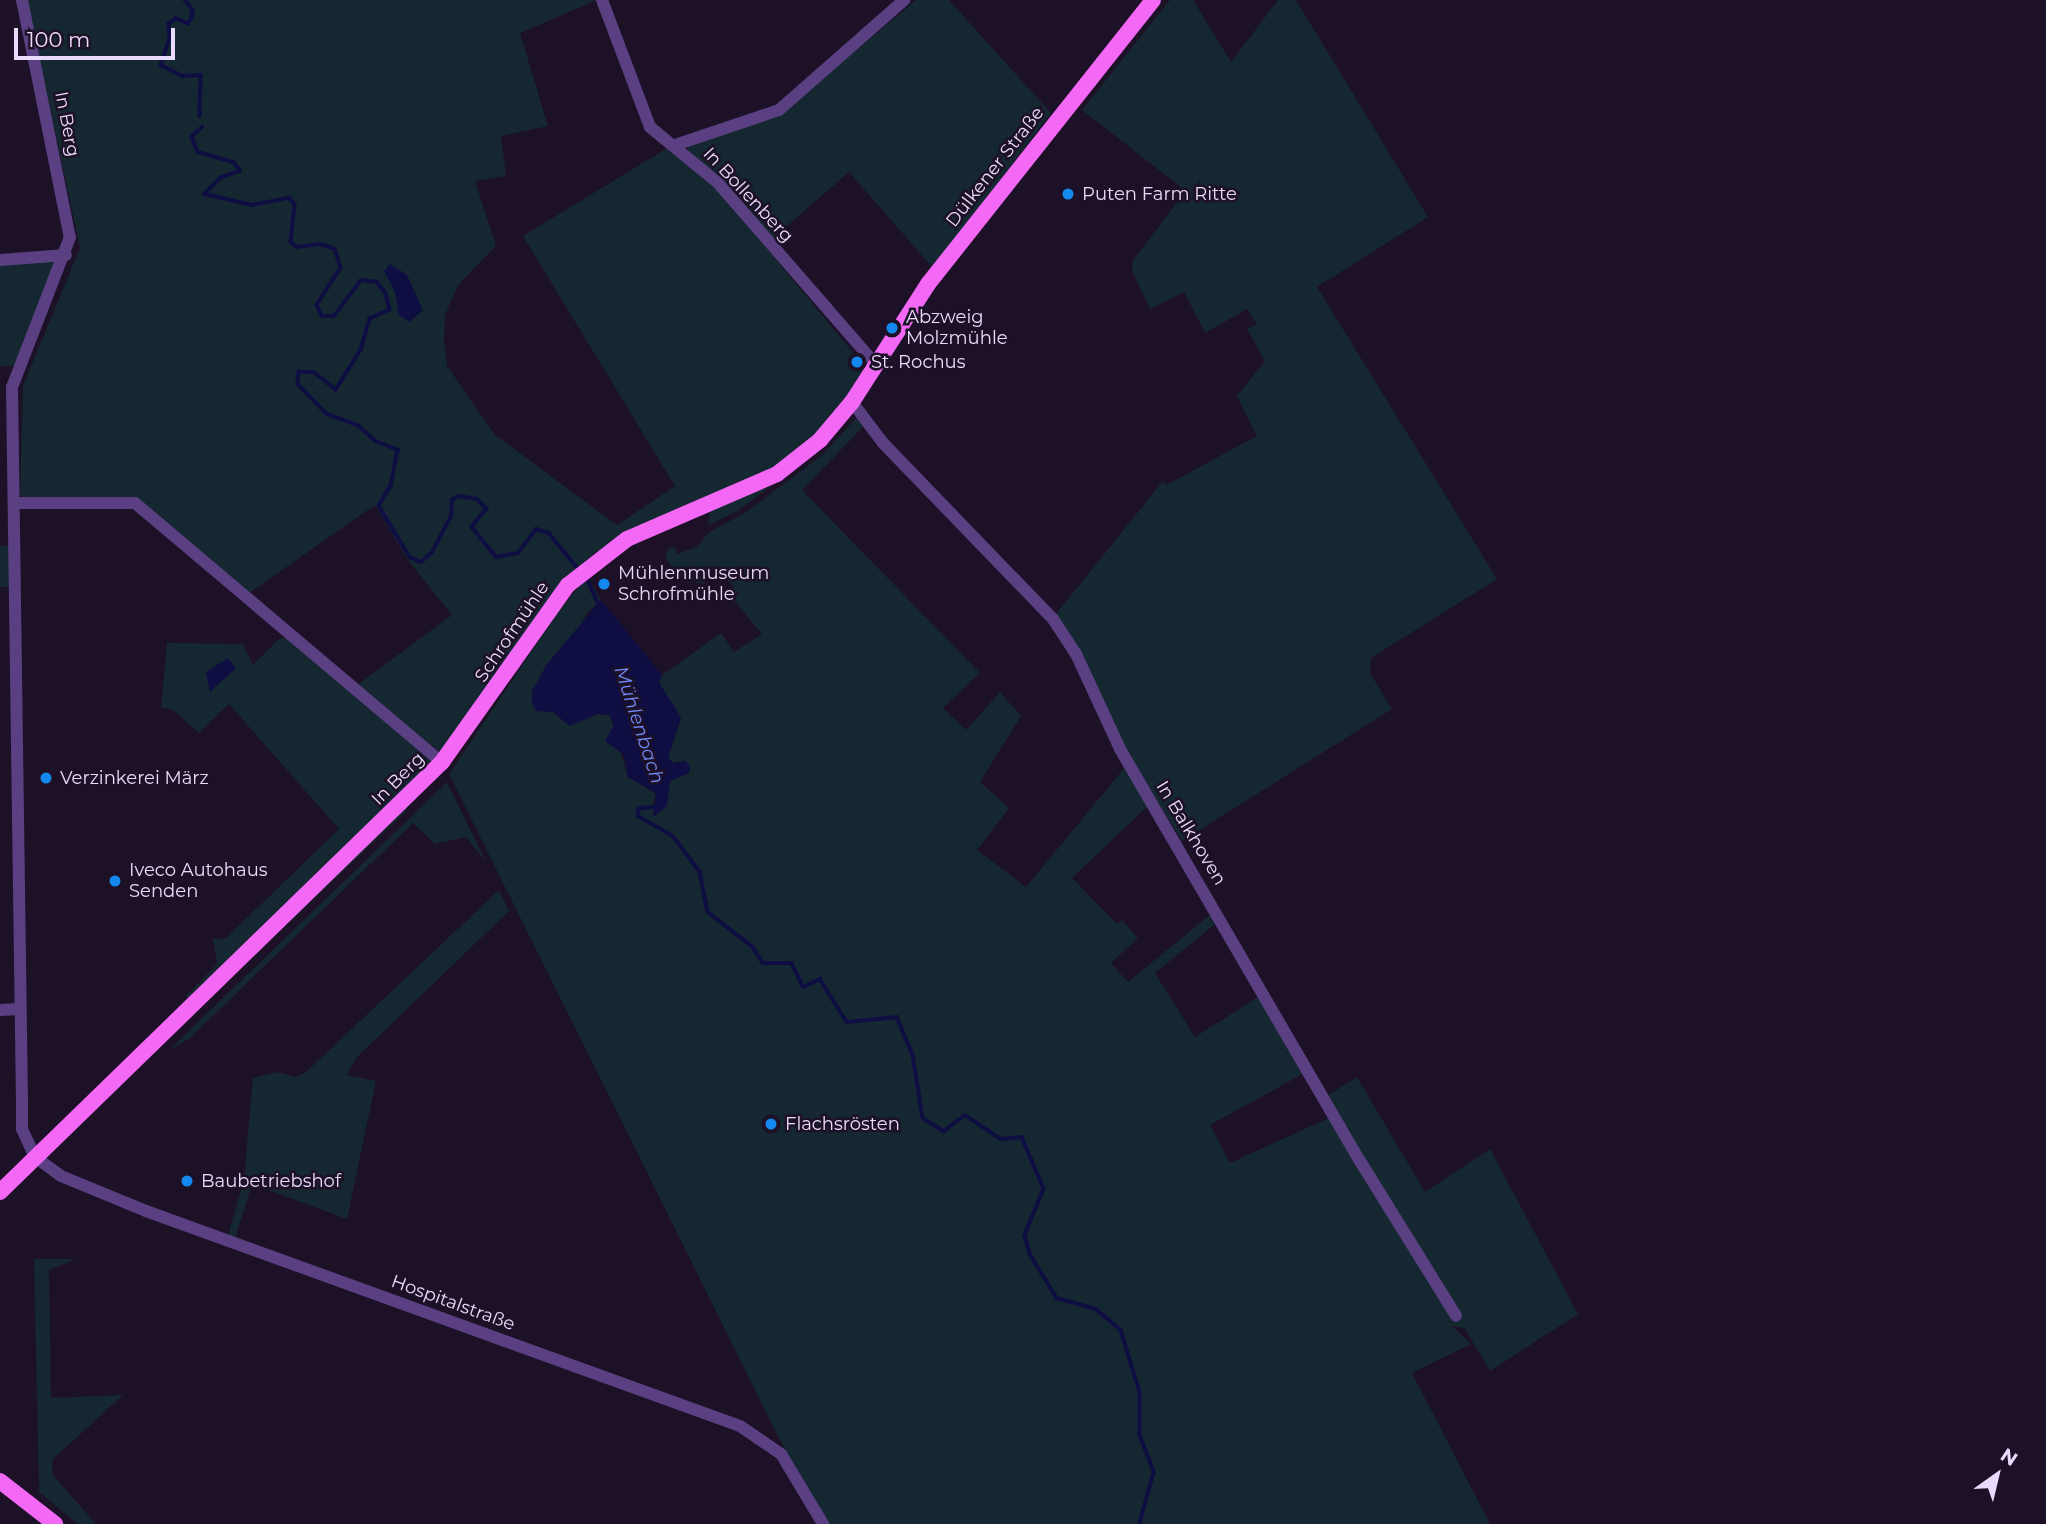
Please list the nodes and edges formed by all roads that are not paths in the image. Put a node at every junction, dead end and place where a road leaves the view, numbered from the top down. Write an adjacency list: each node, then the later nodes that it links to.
1 (22, 0): 6 (street, In Berg)
2 (603, 0): 5 (street, In Bollenberg)
3 (904, 0): 5 (street)
4 (1153, 0): 8 (main road, Dülkener Straße)
5 (675, 145): 8 (street, In Bollenberg)
6 (66, 256): 7 (street); 10 (street, In Berg)
7 (0, 260)
8 (876, 365): 9 (main road, Dülkener Straße)
9 (852, 402): 11 (main road, Schrofmühle); 16 (street, In Balkhoven)
10 (14, 503): 11 (street, In Berg); 12 (street, In Berg)
11 (442, 762): 14 (main road, In Berg)
12 (19, 1009): 13 (street); 14 (street, In Berg)
13 (0, 1010)
14 (35, 1157): 15 (main road, In Berg); 19 (street, Hospitalstraße)
15 (0, 1192)
16 (1456, 1316)
17 (0, 1481): 18 (main road)
18 (55, 1524)
19 (823, 1524)

